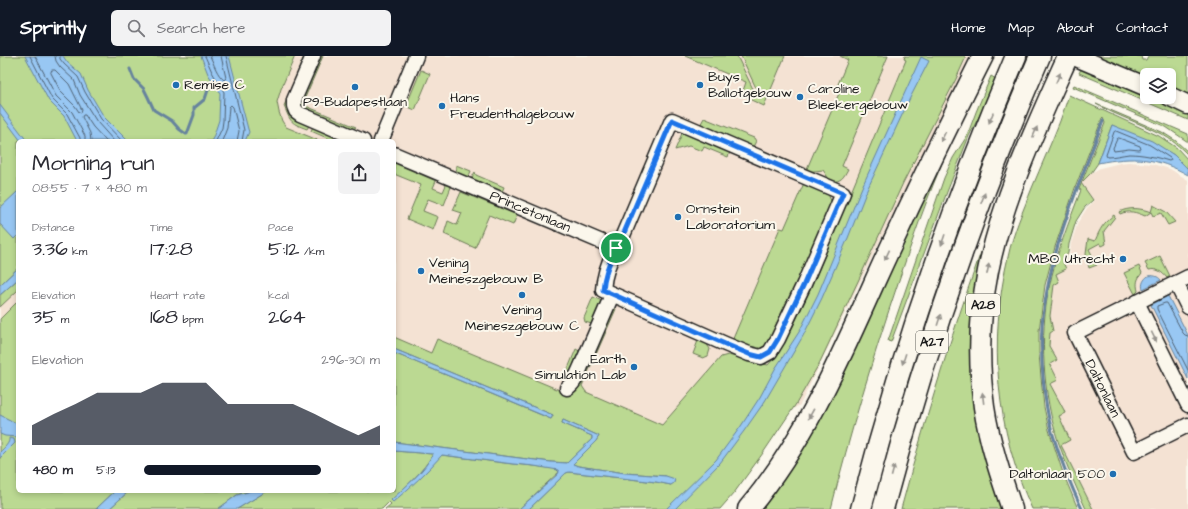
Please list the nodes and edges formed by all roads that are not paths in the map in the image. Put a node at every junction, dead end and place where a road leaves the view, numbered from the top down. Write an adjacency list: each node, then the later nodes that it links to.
1 (313, 56): 11 (street)
2 (416, 56): 12 (street)
3 (1016, 56): 24 (highway, A27, one-way to 24)
4 (1040, 56): 25 (highway, A27, one-way to 4)
5 (1068, 56): 22 (highway, A28, one-way to 5)
6 (1074, 56): 8 (main road)
7 (979, 63): 23 (highway, one-way to 23)
8 (1140, 84)
9 (1176, 99): 10 (main road)
10 (1188, 105)
11 (358, 139)
12 (382, 139)
13 (396, 155): 14 (street, Princetonlaan)
14 (616, 248): 16 (street); 16 (street)
15 (1182, 280): 17 (street, Daltonlaan); 18 (street, Daltonlaan)
16 (612, 295): 19 (street)
17 (1137, 302): 20 (street, one-way to 20); 21 (street, Daltonlaan)
18 (1188, 308)
19 (567, 388)
20 (1188, 405)
21 (1188, 425)
22 (991, 436): 26 (highway, A28); 27 (highway, A28)
23 (748, 509)
24 (861, 509)
25 (883, 509)
26 (1012, 509)
27 (1023, 509)

